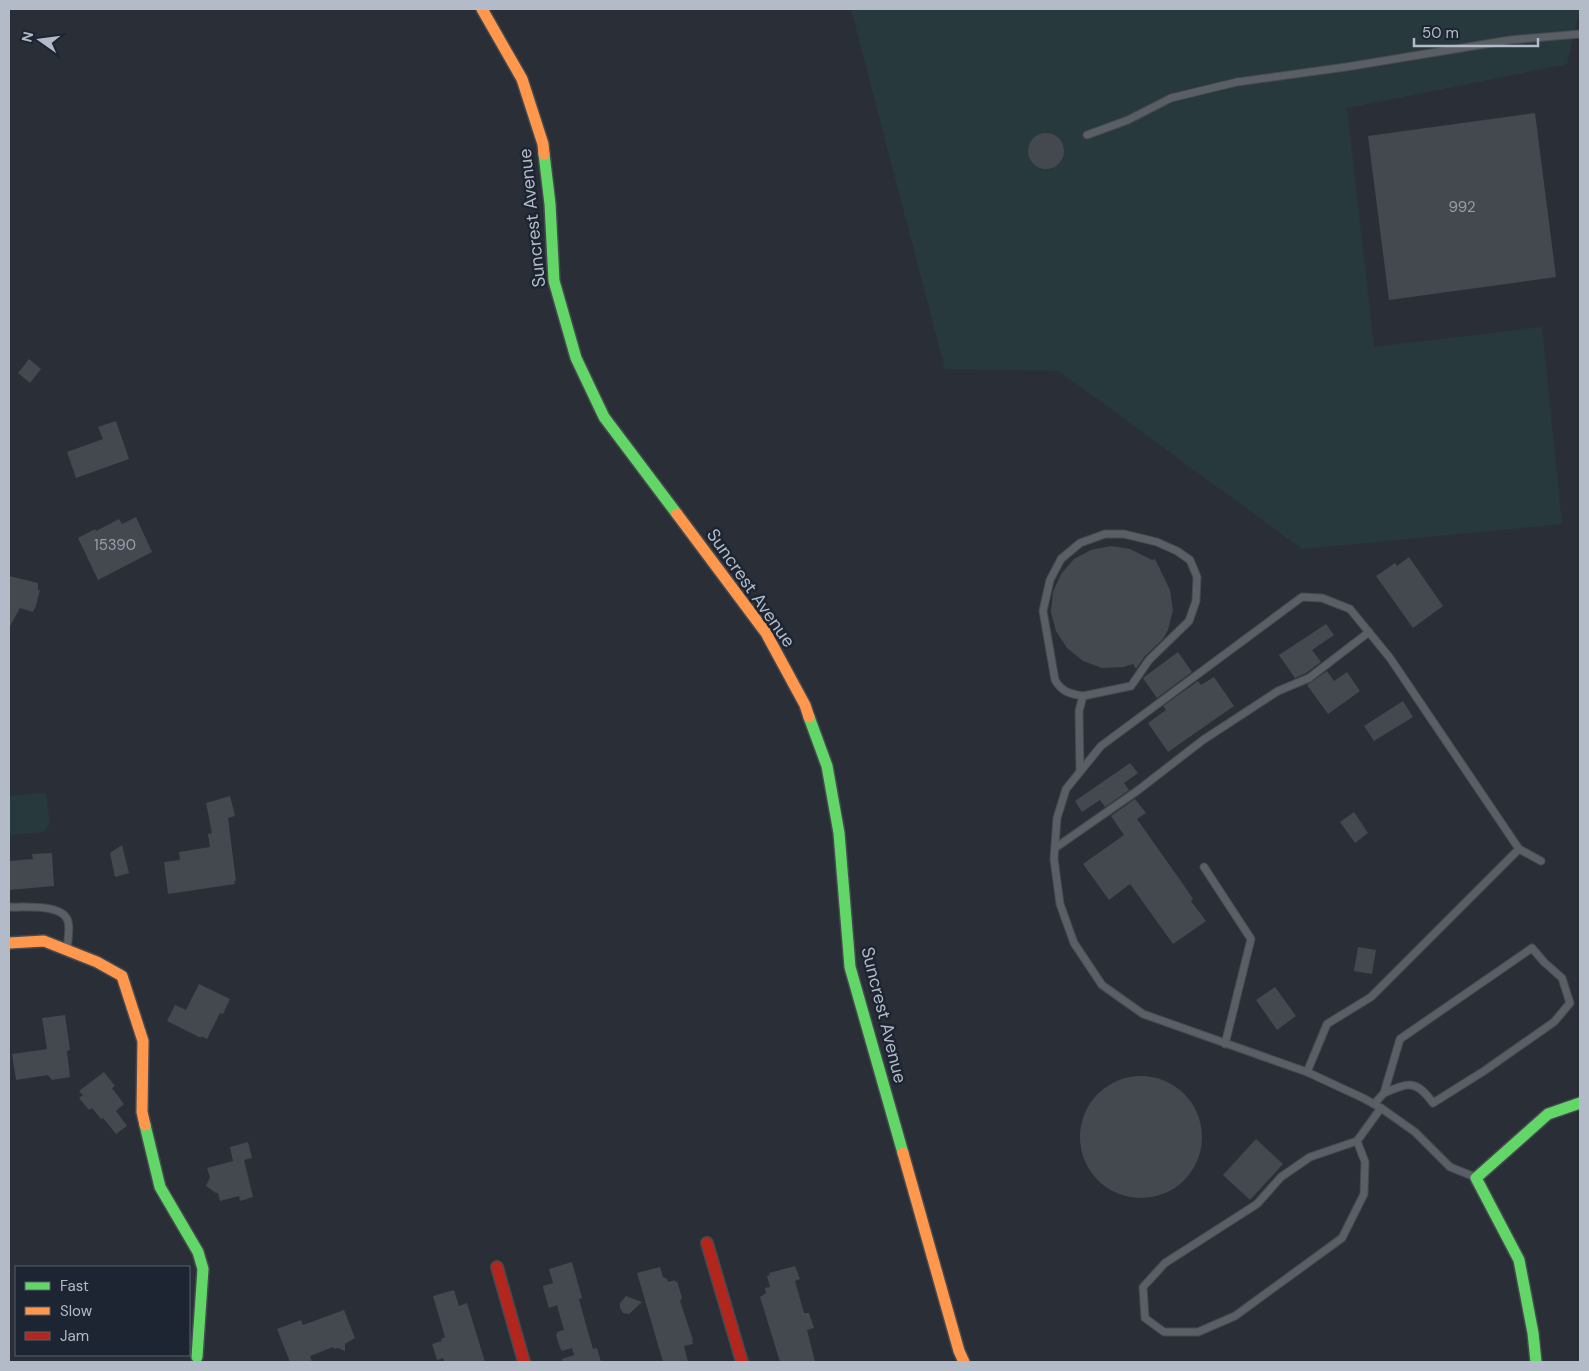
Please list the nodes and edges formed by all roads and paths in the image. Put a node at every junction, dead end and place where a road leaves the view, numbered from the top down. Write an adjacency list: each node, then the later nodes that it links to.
1 (482, 9): 26 (street, Suncrest Avenue)
2 (1580, 34): 3 (lane)
3 (1087, 135)
4 (1369, 632): 6 (lane); 7 (lane); 8 (lane)
5 (1083, 696): 5 (lane); 6 (lane)
6 (1080, 771): 7 (lane)
7 (1055, 848): 14 (lane)
8 (1518, 850): 9 (lane); 15 (lane)
9 (1541, 862)
10 (1204, 867): 14 (lane)
11 (9, 907): 13 (lane)
12 (9, 943): 13 (street)
13 (67, 950): 23 (street)
14 (1225, 1044): 15 (lane)
15 (1307, 1072): 18 (lane)
16 (1384, 1092): 16 (lane); 18 (lane)
17 (1580, 1104): 20 (street)
18 (1378, 1106): 19 (lane); 20 (lane)
19 (1356, 1141): 19 (lane)
20 (1476, 1178): 27 (street)
21 (707, 1243): 25 (street)
22 (497, 1267): 24 (street)
23 (196, 1358)
24 (524, 1362)
25 (742, 1362)
26 (964, 1362)
27 (1536, 1362)

